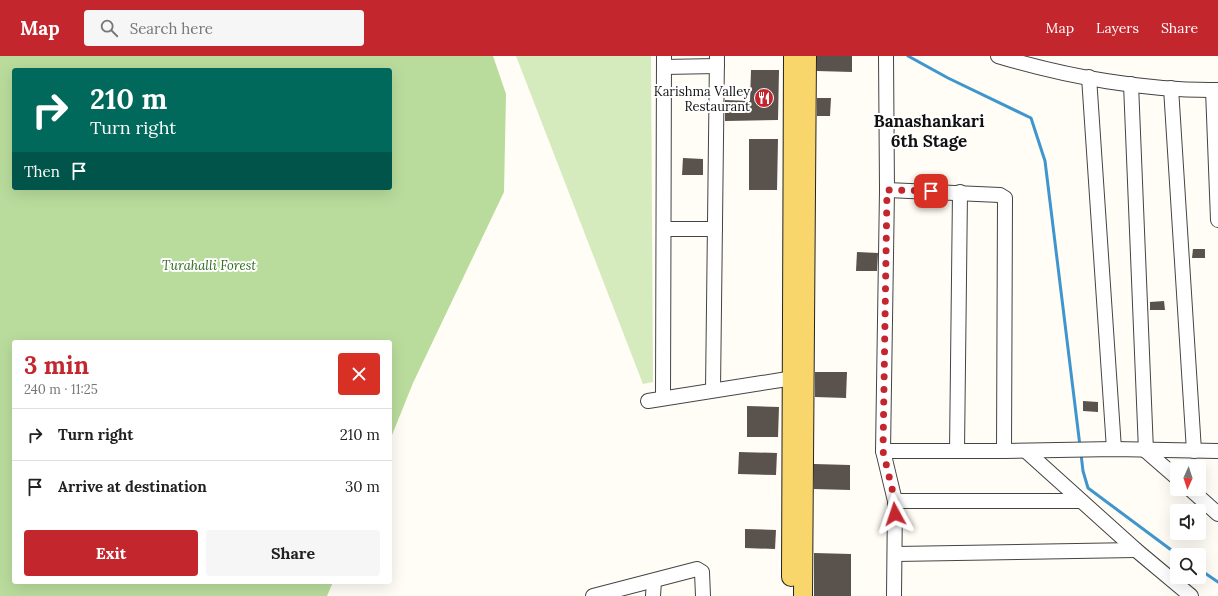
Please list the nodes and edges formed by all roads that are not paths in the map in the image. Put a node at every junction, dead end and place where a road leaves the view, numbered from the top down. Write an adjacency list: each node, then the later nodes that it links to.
1 (794, 56): 16 (main road)
2 (807, 56): 16 (main road)
3 (886, 56): 11 (street)
4 (998, 56): 7 (street)
5 (717, 61): 6 (street); 15 (street)
6 (664, 62): 14 (street)
7 (1089, 77): 8 (street); 20 (street)
8 (1131, 84): 9 (street); 25 (street)
9 (1171, 88): 10 (street); 26 (street)
10 (1215, 90): 13 (street)
11 (887, 190): 12 (street); 21 (street)
12 (960, 192): 22 (street); 23 (street)
13 (1218, 220)
14 (664, 229): 15 (street); 18 (street)
15 (715, 229): 17 (street)
16 (798, 377): 17 (street); 40 (main road); 41 (main road)
17 (713, 390): 18 (street)
18 (663, 398): 19 (street)
19 (648, 401)
20 (1114, 449): 24 (street); 25 (street)
21 (883, 451): 22 (street); 30 (street)
22 (957, 451): 23 (street)
23 (1004, 451): 24 (street)
24 (1026, 451): 31 (street)
25 (1146, 451): 26 (street); 28 (street)
26 (1194, 451): 27 (street)
27 (1218, 451)
28 (1170, 472)
29 (1201, 496): 32 (street)
30 (895, 501): 31 (street); 35 (street)
31 (1080, 501): 34 (street)
32 (1212, 503): 33 (street)
33 (1218, 514)
34 (1136, 550): 35 (street); 43 (street)
35 (896, 554): 42 (street)
36 (654, 581): 37 (street); 38 (street); 39 (street)
37 (600, 595)
38 (653, 596)
39 (703, 596)
40 (791, 596)
41 (803, 596)
42 (894, 596)
43 (1191, 596)

